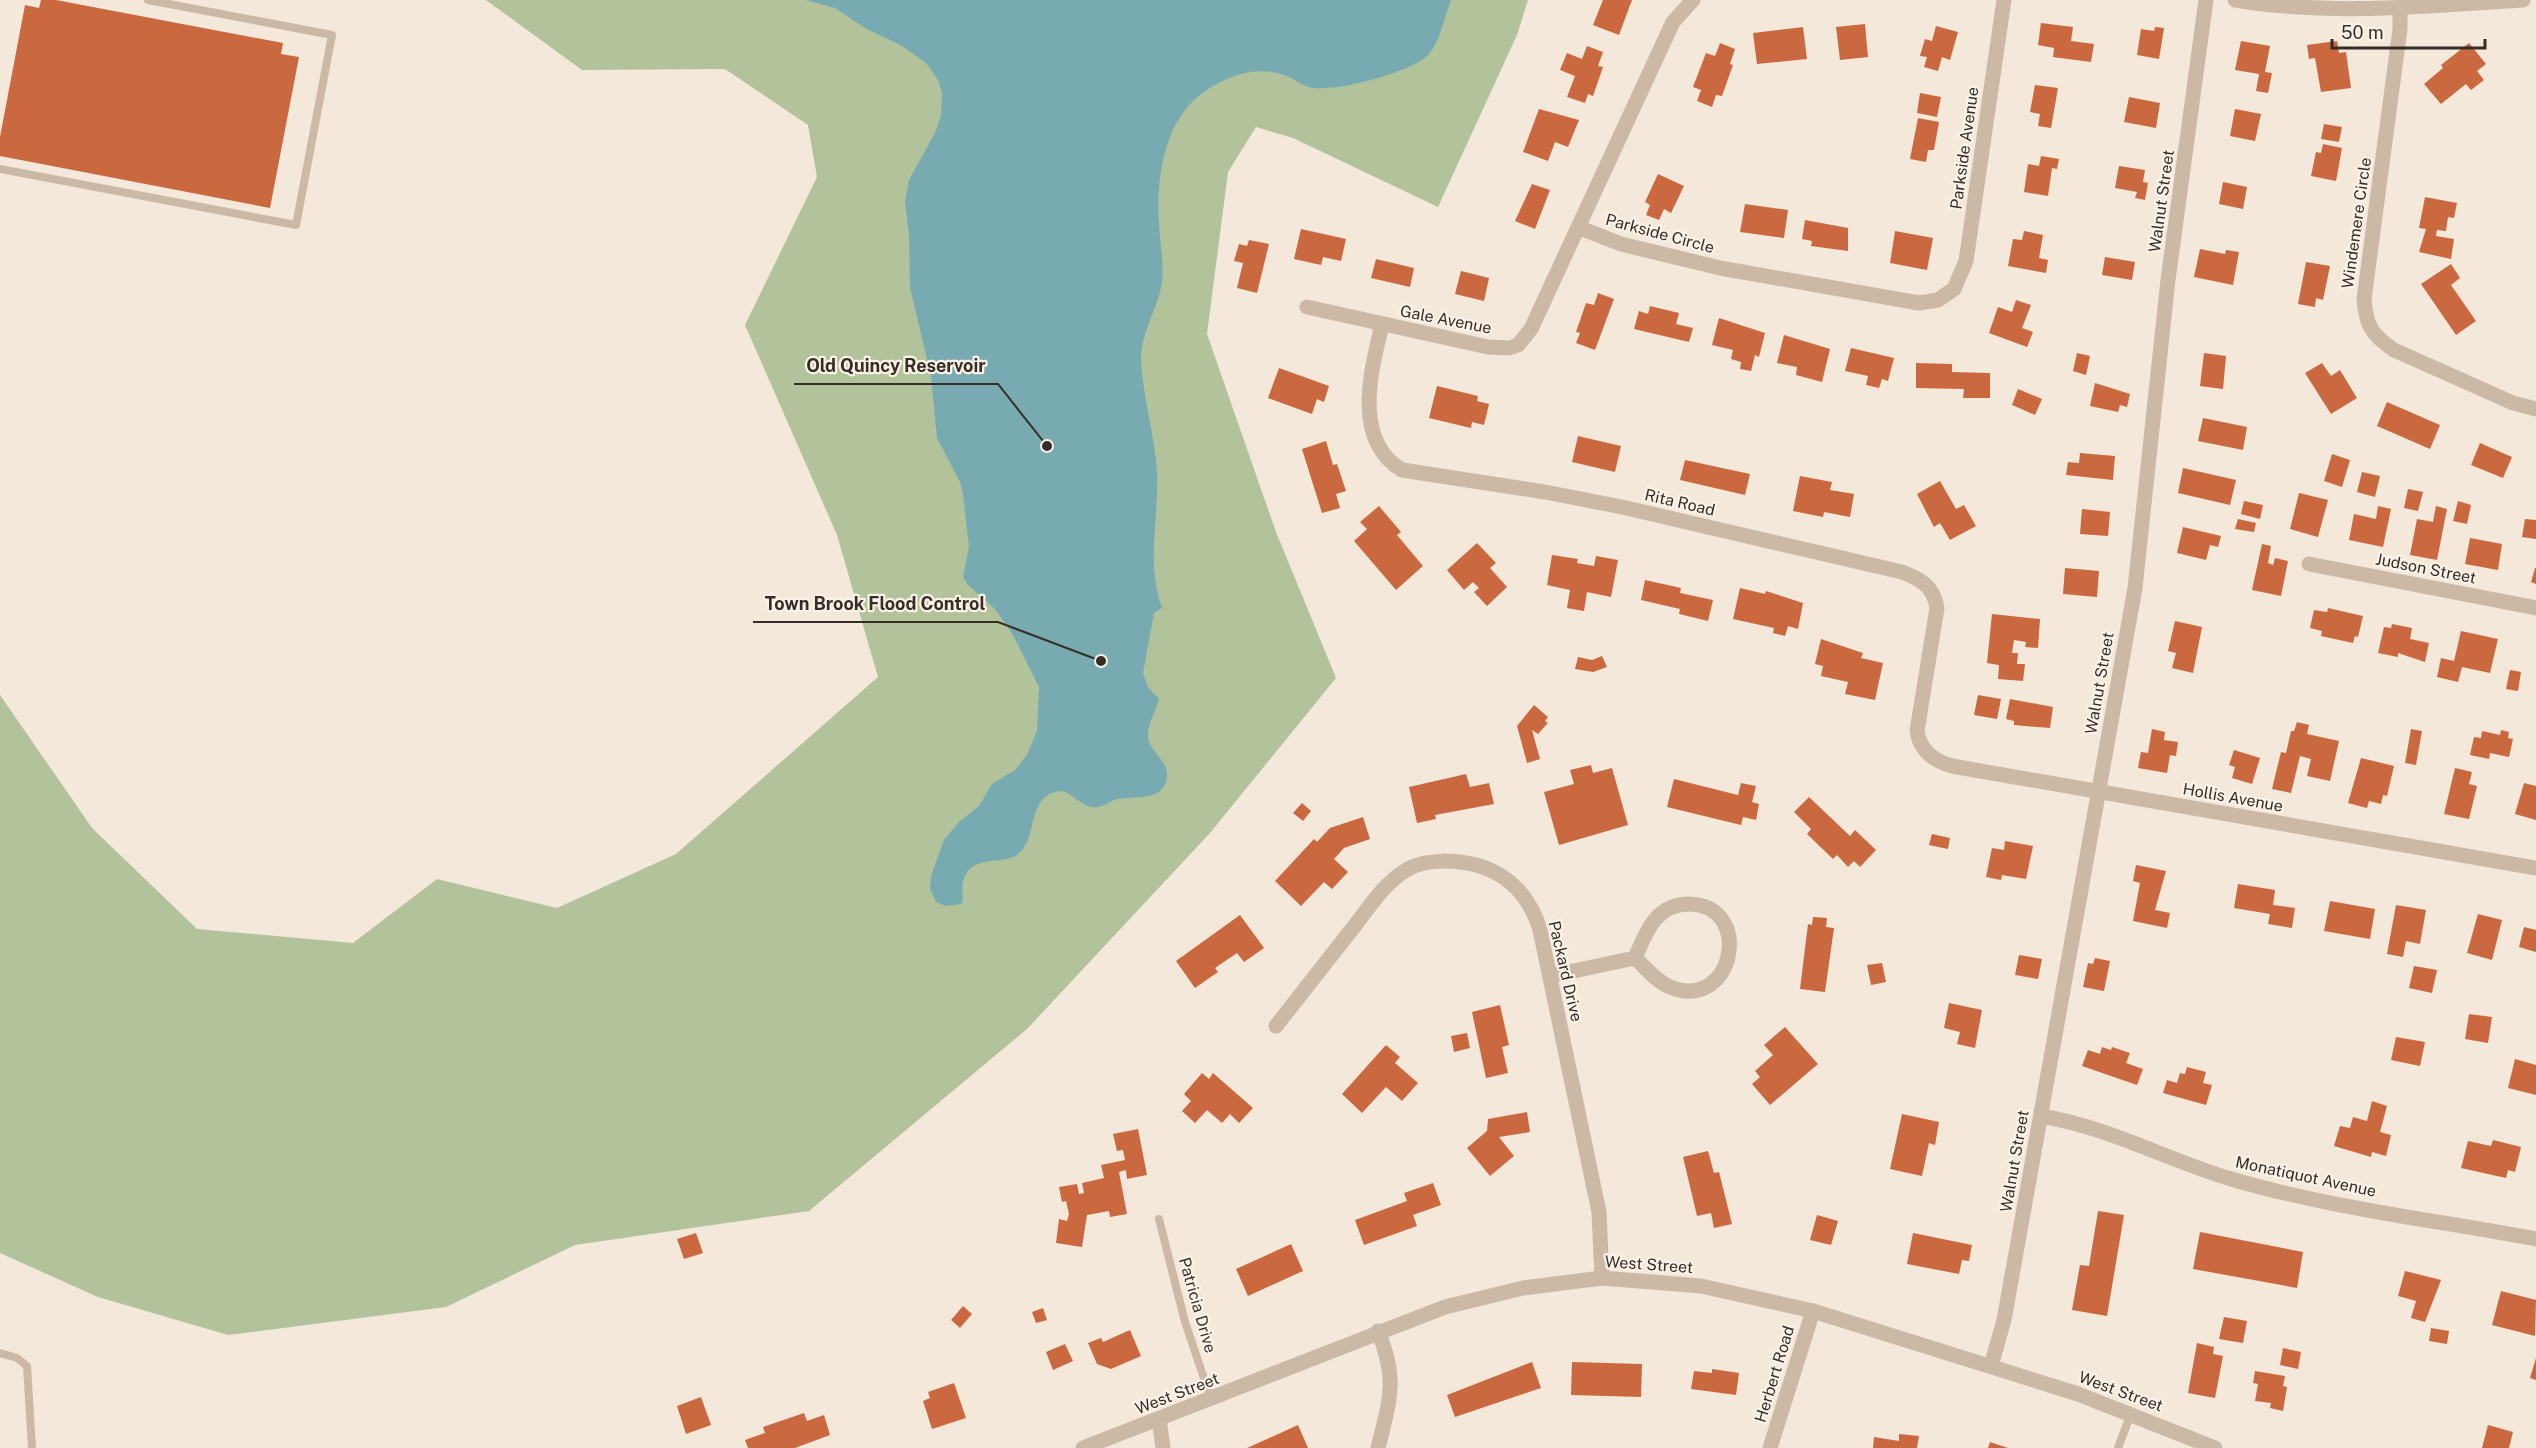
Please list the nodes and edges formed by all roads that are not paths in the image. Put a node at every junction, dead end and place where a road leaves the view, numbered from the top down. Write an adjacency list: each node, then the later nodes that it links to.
1 (148, 0): 8 (lane)
2 (1693, 0): 9 (street, Parkside Circle)
3 (2004, 0): 10 (street, Parkside Avenue)
4 (2206, 0): 17 (street, Walnut Street)
5 (2235, 0): 7 (street)
6 (2523, 0): 7 (street)
7 (2400, 7): 13 (street, Windemere Circle)
8 (0, 169)
9 (1580, 228): 10 (street, Parkside Circle); 12 (street, Gale Avenue)
10 (1947, 295)
11 (1307, 308): 12 (street, Gale Avenue)
12 (1382, 325): 16 (street, Rita Road)
13 (2536, 409)
14 (2309, 564): 15 (street, Judson Street)
15 (2536, 608)
16 (1927, 754): 17 (street, Hollis Avenue)
17 (2098, 791): 18 (street, Hollis Avenue); 22 (street, Walnut Street)
18 (2536, 868)
19 (1635, 958): 19 (street); 20 (street)
20 (1550, 976): 21 (street, Packard Drive); 25 (street, Packard Drive)
21 (1276, 1026)
22 (2041, 1116): 24 (street, Monatiquot Avenue); 29 (street, Walnut Street)
23 (1159, 1219): 30 (lane, Patricia Drive)
24 (2536, 1239)
25 (1602, 1278): 26 (street, West Street); 27 (street, West Street)
26 (1813, 1311): 29 (street, West Street); 37 (street, Herbert Road)
27 (1378, 1331): 30 (street, West Street); 36 (street)
28 (0, 1353): 33 (lane)
29 (1991, 1366): 31 (street, West Street)
30 (1211, 1399): 32 (street, West Street)
31 (2131, 1413): 38 (lane); 39 (street, West Street)
32 (1159, 1419): 34 (street, West Street); 35 (street)
33 (32, 1448)
34 (1083, 1448)
35 (1163, 1448)
36 (1378, 1448)
37 (1770, 1448)
38 (2118, 1448)
39 (2216, 1448)

